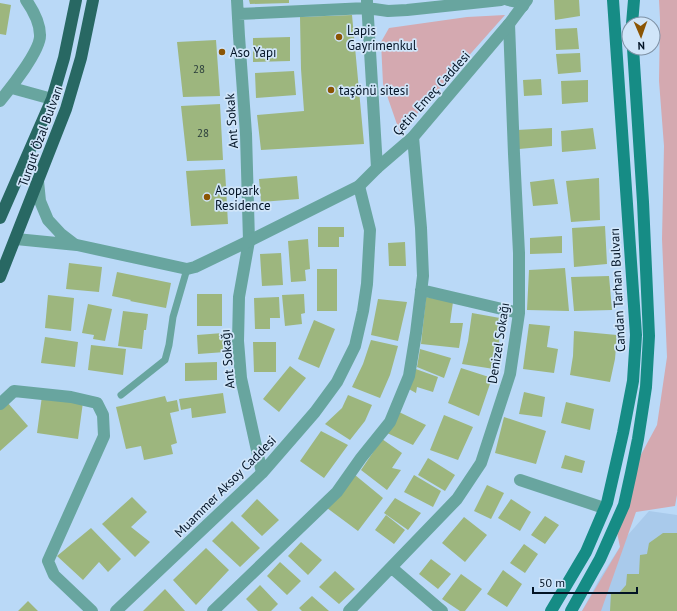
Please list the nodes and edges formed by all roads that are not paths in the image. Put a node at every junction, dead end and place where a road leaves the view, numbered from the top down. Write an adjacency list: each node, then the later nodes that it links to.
1 (26, 0): 15 (street)
2 (76, 0): 16 (highway, Turgut Özal Bulvarı)
3 (93, 0): 20 (highway, Turgut Özal Bulvarı)
4 (237, 0): 11 (street, Ant Sokak)
5 (501, 0): 10 (street)
6 (508, 0): 9 (street)
7 (613, 0): 34 (main road, Candan Tarhan Bulvarı)
8 (634, 0): 12 (main road)
9 (525, 3): 13 (street, Çetin Emeç Caddesi)
10 (367, 4): 11 (street); 19 (street)
11 (238, 14): 24 (street, Ant Sokak)
12 (633, 16)
13 (509, 24): 18 (street, Çetin Emeç Caddesi); 29 (street, Denizel Sokağı)
14 (633, 56): 42 (main road)
15 (12, 88): 16 (street); 17 (street)
16 (52, 99): 22 (highway, Turgut Özal Bulvarı)
17 (0, 101)
18 (413, 137): 19 (street, Çetin Emeç Caddesi); 28 (street)
19 (377, 168): 21 (street, Çetin Emeç Caddesi)
20 (38, 181): 23 (highway, Turgut Özal Bulvarı); 25 (street)
21 (359, 186): 24 (street, Çetin Emeç Caddesi); 32 (street, Muammer Aksoy Caddesi)
22 (0, 218)
23 (16, 238): 25 (street); 27 (highway, Turgut Özal Bulvarı)
24 (249, 241): 26 (street, Çetin Emeç Caddesi); 32 (street, Ant Sokağı)
25 (77, 245): 26 (street)
26 (187, 269): 30 (lane)
27 (0, 277)
28 (421, 290): 29 (street); 39 (street)
29 (519, 313): 35 (street, Denizel Sokağı)
30 (121, 395)
31 (0, 404): 37 (street)
32 (262, 473): 38 (street, Muammer Aksoy Caddesi)
33 (520, 480): 34 (street)
34 (604, 508): 41 (main road, Candan Tarhan Bulvarı)
35 (392, 568): 36 (street); 40 (street, Denizel Sokağı)
36 (438, 610)
37 (92, 611)
38 (116, 611)
39 (213, 611)
40 (349, 611)
41 (551, 611)
42 (571, 611)

